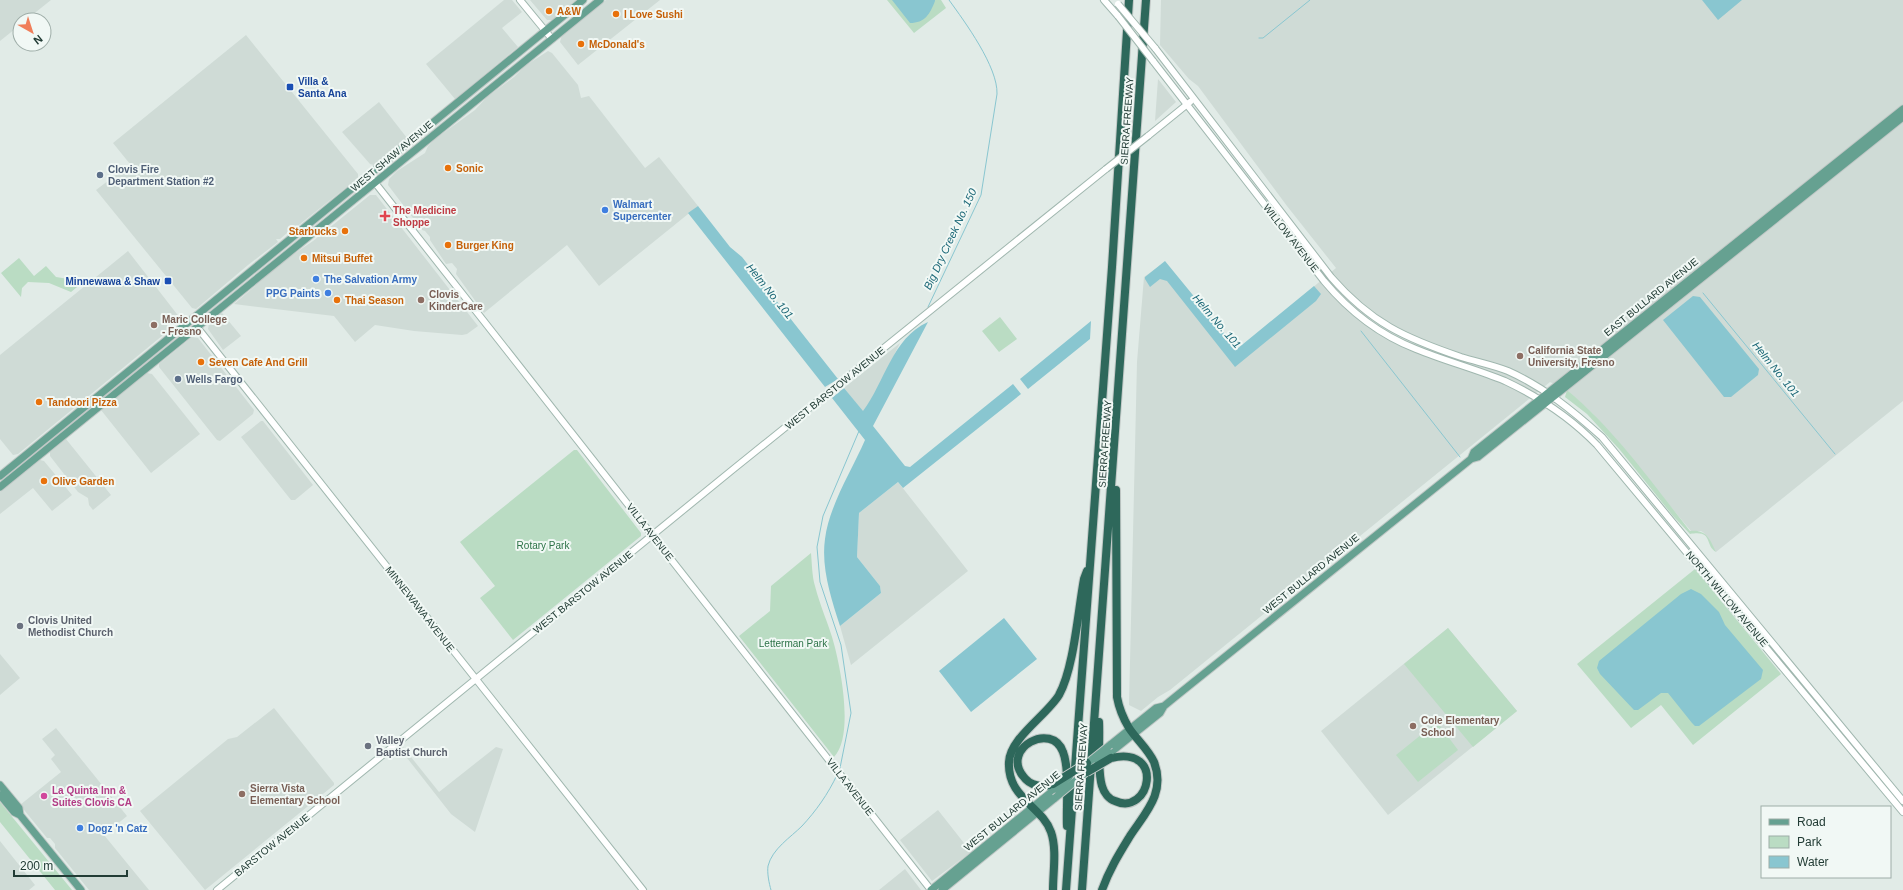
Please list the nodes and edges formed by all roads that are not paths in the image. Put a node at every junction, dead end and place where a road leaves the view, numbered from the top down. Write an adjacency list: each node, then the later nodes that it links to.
1 (520, 0): 8 (main road)
2 (583, 0): 8 (main road, WEST SHAW AVENUE)
3 (600, 0): 9 (main road, WEST SHAW AVENUE)
4 (1104, 0): 12 (main road, WILLOW AVENUE, bridge)
5 (1129, 0): 37 (highway, SIERRA FREEWAY)
6 (1146, 0): 29 (highway, SIERRA FREEWAY)
7 (1117, 2): 11 (main road, WILLOW AVENUE, bridge)
8 (545, 30): 9 (main road); 10 (main road, WEST SHAW AVENUE)
9 (552, 39): 14 (main road, WEST SHAW AVENUE)
10 (488, 79): 14 (main road); 16 (main road, WEST SHAW AVENUE)
11 (1195, 99): 12 (main road, WEST BARSTOW AVENUE); 23 (main road, WILLOW AVENUE)
12 (1187, 104): 24 (main road, WILLOW AVENUE); 35 (main road, WEST BARSTOW AVENUE, bridge)
13 (1903, 109): 23 (main road, EAST BULLARD AVENUE)
14 (463, 110): 17 (main road, WEST SHAW AVENUE)
15 (1903, 117): 23 (main road, EAST BULLARD AVENUE)
16 (369, 175): 17 (main road, VILLA AVENUE); 18 (main road, WEST SHAW AVENUE)
17 (375, 184): 20 (main road, WEST SHAW AVENUE); 35 (main road, VILLA AVENUE)
18 (314, 220): 19 (main road, WEST SHAW AVENUE); 20 (main road)
19 (281, 248): 21 (main road); 25 (main road, WEST SHAW AVENUE)
20 (288, 252): 21 (main road, WEST SHAW AVENUE)
21 (248, 286): 22 (main road, WEST SHAW AVENUE)
22 (198, 327): 28 (main road, WEST SHAW AVENUE); 39 (main road, MINNEWAWA AVENUE)
23 (1551, 395): 24 (main road, EAST BULLARD AVENUE); 26 (main road, EAST BULLARD AVENUE); 36 (main road, NORTH WILLOW AVENUE)
24 (1539, 399): 26 (main road, NORTH WILLOW AVENUE); 31 (main road, EAST BULLARD AVENUE)
25 (91, 402): 27 (main road); 28 (main road)
26 (1546, 403): 31 (main road, EAST BULLARD AVENUE); 34 (main road, NORTH WILLOW AVENUE)
27 (74, 416): 30 (main road); 32 (main road)
28 (82, 421): 30 (main road, WEST SHAW AVENUE)
29 (1115, 443): 38 (highway, SIERRA FREEWAY); 40 (highway)
30 (43, 452): 33 (main road)
31 (1471, 458): 40 (main road, WEST BULLARD AVENUE)
32 (0, 476)
33 (0, 487)
34 (1654, 512): 36 (main road); 50 (main road, NORTH WILLOW AVENUE)
35 (652, 536): 39 (main road, WEST BARSTOW AVENUE); 58 (main road, VILLA AVENUE)
36 (1688, 542): 47 (main road, NORTH WILLOW AVENUE)
37 (1090, 563): 49 (highway); 54 (highway, SIERRA FREEWAY)
38 (1098, 669): 41 (highway); 62 (highway, SIERRA FREEWAY)
39 (476, 679): 56 (main road, BARSTOW AVENUE); 57 (main road, MINNEWAWA AVENUE)
40 (1132, 731): 41 (main road, WEST BULLARD AVENUE); 42 (main road, WEST BULLARD AVENUE, bridge); 63 (highway)
41 (1110, 756): 42 (highway, bridge)
42 (1087, 767): 44 (highway, bridge); 49 (main road, WEST BULLARD AVENUE, bridge)
43 (0, 785): 48 (main road)
44 (1054, 786): 49 (main road, WEST BULLARD AVENUE); 54 (highway)
45 (0, 790): 48 (main road)
46 (0, 795): 51 (main road)
47 (1903, 801)
48 (14, 803): 51 (main road)
49 (1034, 810): 52 (main road, WEST BULLARD AVENUE); 53 (main road, WEST BULLARD AVENUE); 60 (highway)
50 (1903, 812)
51 (20, 815): 55 (main road)
52 (1007, 827): 53 (main road); 58 (main road, WEST BULLARD AVENUE)
53 (984, 856): 59 (main road, WEST BULLARD AVENUE)
54 (1067, 876): 61 (highway, SIERRA FREEWAY)
55 (81, 890)
56 (216, 890)
57 (642, 890)
58 (931, 890)
59 (942, 890)
60 (1053, 890)
61 (1066, 890)
62 (1082, 890)
63 (1102, 890)

